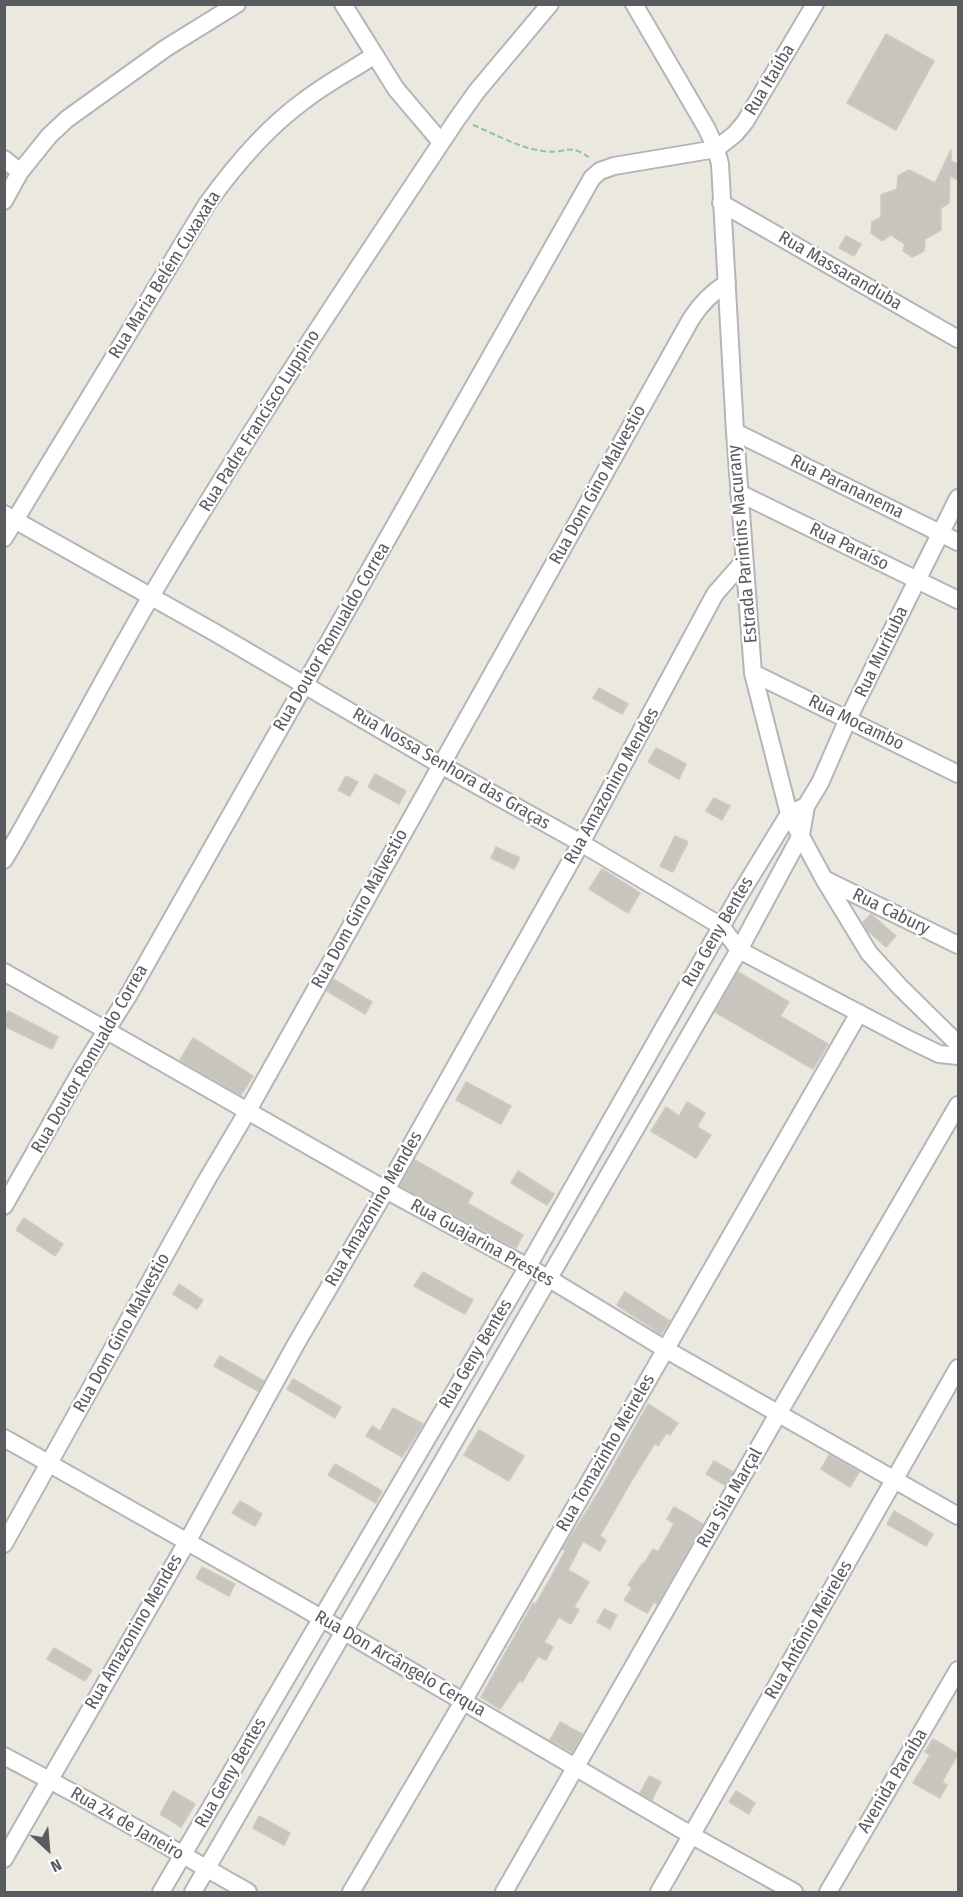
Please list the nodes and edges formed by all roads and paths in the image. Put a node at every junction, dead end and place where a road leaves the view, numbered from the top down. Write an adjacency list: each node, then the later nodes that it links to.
1 (237, 4): 12 (street)
2 (343, 4): 6 (street)
3 (550, 4): 7 (street, Rua Padre Francisco Luppino)
4 (634, 4): 9 (street, Estrada Parintins Macurany)
5 (815, 4): 9 (street, Rua Itaúba)
6 (375, 55): 8 (street); 20 (street, Rua Maria Belém Cuxaxata)
7 (457, 119): 8 (street, Rua Padre Francisco Luppino); 11 (path)
8 (441, 142): 26 (street, Rua Padre Francisco Luppino)
9 (716, 149): 11 (street); 14 (street, Estrada Parintins Macurany)
10 (4, 159): 12 (street)
11 (600, 171): 29 (street, Rua Doutor Romualdo Correa)
12 (20, 172): 13 (street)
13 (4, 201)
14 (721, 203): 15 (street, Estrada Parintins Macurany); 16 (street, Rua Massaranduba)
15 (727, 283): 17 (street, Estrada Parintins Macurany); 31 (street, Rua Dom Gino Malvestio)
16 (958, 339)
17 (735, 432): 18 (street, Estrada Parintins Macurany); 21 (street, Rua Parananema)
18 (739, 493): 24 (street, Estrada Parintins Macurany); 25 (street, Rua Paraíso)
19 (958, 498): 21 (street, Rua Murituba)
20 (10, 517): 22 (street, Rua Maria Belém Cuxaxata); 26 (street, Rua Nossa Senhora das Graças)
21 (941, 533): 23 (street, Rua Parananema); 25 (street, Rua Murituba)
22 (4, 538)
23 (958, 542)
24 (744, 561): 28 (street, Estrada Parintins Macurany); 36 (street, Rua Amazonino Mendes)
25 (918, 580): 27 (street, Rua Paraíso); 30 (street, Rua Murituba)
26 (151, 596): 29 (street, Rua Nossa Senhora das Graças); 37 (street, Rua Padre Francisco Luppino)
27 (958, 600)
28 (753, 673): 30 (street, Rua Mocambo); 34 (street, Estrada Parintins Macurany)
29 (305, 685): 31 (street, Rua Nossa Senhora das Graças); 44 (street, Rua Doutor Romualdo Correa)
30 (848, 719): 32 (street, Rua Mocambo); 33 (street, Rua Murituba)
31 (441, 765): 36 (street, Rua Nossa Senhora das Graças); 48 (street, Rua Dom Gino Malvestio)
32 (958, 774)
33 (806, 806): 34 (street); 35 (street, Rua Murituba)
34 (789, 814): 35 (street, Estrada Parintins Macurany); 39 (street, Rua Geny Bentes)
35 (801, 835): 38 (street, Estrada Parintins Macurany); 41 (street, Rua Geny Bentes)
36 (581, 843): 39 (street, Rua Nossa Senhora das Graças); 49 (street, Rua Amazonino Mendes)
37 (4, 860)
38 (824, 879): 40 (street, Rua Cabury); 45 (street, Estrada Parintins Macurany)
39 (721, 926): 41 (street, Rua Nossa Senhora das Graças); 51 (street, Rua Geny Bentes)
40 (958, 945)
41 (739, 950): 43 (street, Rua Nossa Senhora das Graças); 52 (street, Rua Geny Bentes)
42 (4, 972): 44 (street, Rua Guajarina Prestes)
43 (859, 1014): 46 (street, Rua Nossa Senhora das Graças); 53 (street, Rua Tomazinho Meireles)
44 (106, 1030): 48 (street, Rua Guajarina Prestes); 50 (street, Rua Doutor Romualdo Correa)
45 (958, 1044)
46 (958, 1056)
47 (958, 1105): 55 (street, Rua Sila Marçal)
48 (247, 1112): 49 (street, Rua Guajarina Prestes); 57 (street, Rua Dom Gino Malvestio)
49 (386, 1190): 51 (street, Rua Guajarina Prestes); 60 (street, Rua Amazonino Mendes)
50 (4, 1206)
51 (527, 1268): 52 (street, Rua Guajarina Prestes); 62 (street, Rua Geny Bentes)
52 (548, 1278): 53 (street, Rua Guajarina Prestes); 63 (street, Rua Geny Bentes)
53 (666, 1349): 55 (street, Rua Guajarina Prestes); 65 (street, Rua Tomazinho Meireles)
54 (958, 1368): 58 (street, Rua Antônio Meireles)
55 (778, 1414): 58 (street, Rua Guajarina Prestes); 67 (street, Rua Sila Marçal)
56 (4, 1438): 57 (street, Rua Don Arcângelo Cerqua)
57 (50, 1464): 60 (street, Rua Don Arcângelo Cerqua); 61 (street, Rua Dom Gino Malvestio)
58 (896, 1478): 59 (street, Rua Guajarina Prestes); 69 (street, Rua Antônio Meireles)
59 (958, 1516)
60 (187, 1542): 62 (street, Rua Don Arcângelo Cerqua); 68 (street, Rua Amazonino Mendes)
61 (4, 1544)
62 (320, 1618): 63 (street, Rua Don Arcângelo Cerqua); 70 (street, Rua Geny Bentes)
63 (344, 1633): 65 (street, Rua Don Arcângelo Cerqua); 72 (street, Rua Geny Bentes)
64 (958, 1670): 80 (street, Avenida Paraíba)
65 (464, 1701): 67 (street, Rua Don Arcângelo Cerqua); 76 (street, Rua Tomazinho Meireles)
66 (4, 1756): 68 (street, Rua 24 de Janeiro)
67 (577, 1767): 69 (street, Rua Don Arcângelo Cerqua); 77 (street, Rua Sila Marçal)
68 (49, 1780): 70 (street, Rua 24 de Janeiro); 71 (street, Rua Amazonino Mendes)
69 (691, 1835): 78 (street, Rua Antônio Meireles); 79 (street, Rua Don Arcângelo Cerqua)
70 (183, 1856): 72 (street, Rua 24 de Janeiro); 73 (street, Rua Geny Bentes)
71 (4, 1859)
72 (207, 1869): 74 (street, Rua Geny Bentes); 75 (street, Rua 24 de Janeiro)
73 (161, 1893)
74 (194, 1893)
75 (248, 1893)
76 (351, 1893)
77 (504, 1893)
78 (659, 1893)
79 (794, 1893)
80 (828, 1893)

